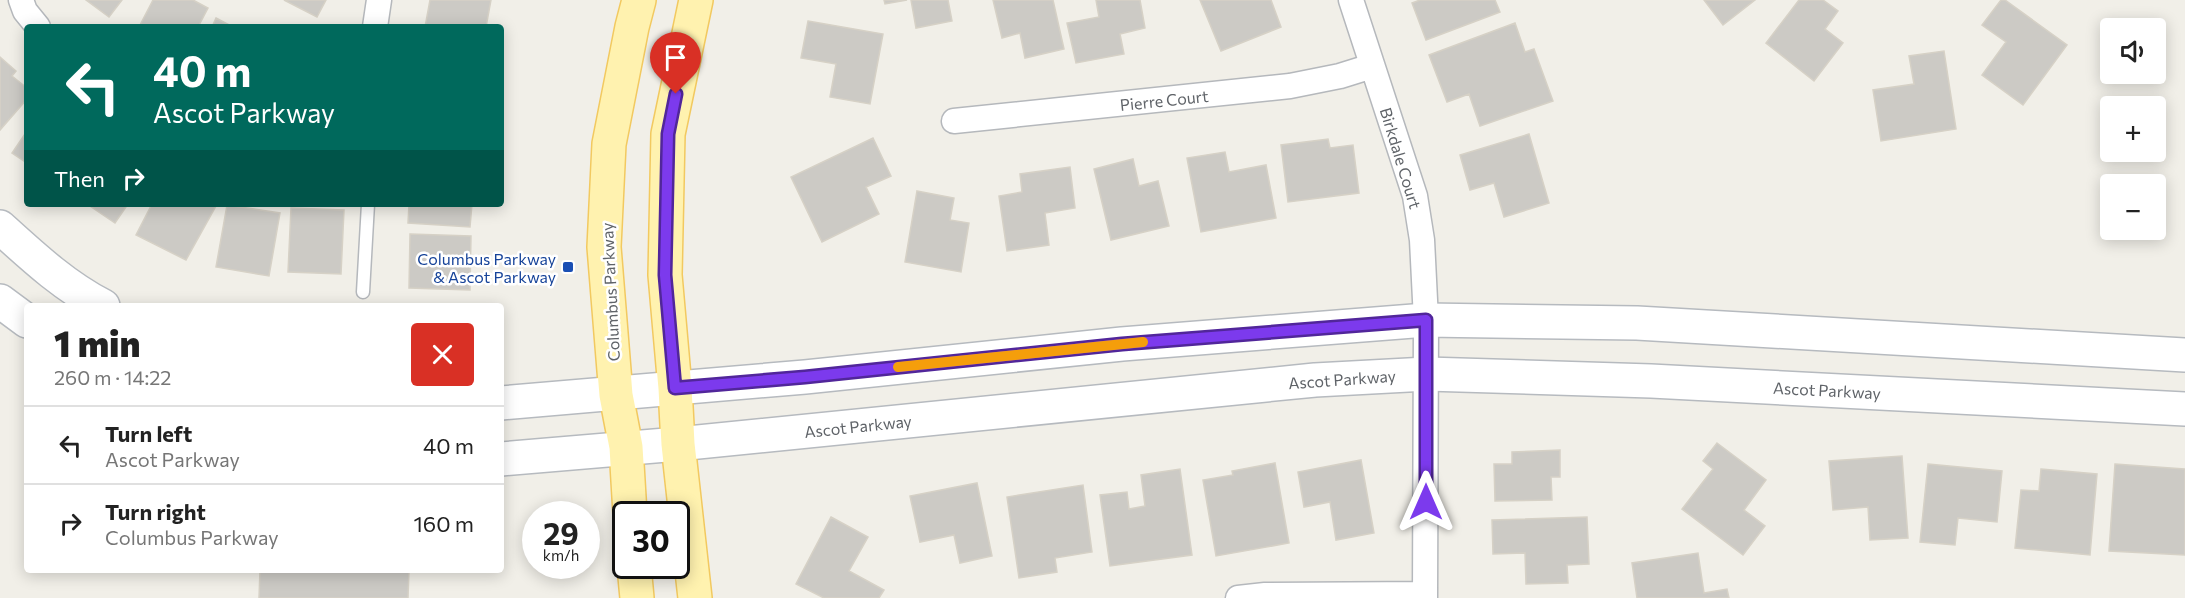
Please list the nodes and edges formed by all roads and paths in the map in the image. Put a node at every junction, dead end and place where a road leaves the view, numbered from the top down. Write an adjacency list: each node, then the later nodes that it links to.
1 (21, 0): 6 (street)
2 (379, 0): 7 (street)
3 (639, 0): 20 (main road, Columbus Parkway)
4 (696, 0): 19 (main road)
5 (1351, 0): 8 (street, Birkdale Court)
6 (36, 24)
7 (375, 24)
8 (1372, 66): 9 (street, Pierre Court); 16 (street, Birkdale Court)
9 (954, 121)
10 (368, 207): 12 (lane)
11 (0, 227): 14 (main road)
12 (363, 292)
13 (0, 301): 15 (main road)
14 (97, 303)
15 (24, 319)
16 (1426, 320): 17 (main road); 18 (street, Birkdale Court); 19 (main road)
17 (2185, 355)
18 (1427, 374): 22 (main road, Ascot Parkway); 23 (main road, Ascot Parkway); 28 (street, Birkdale Court)
19 (675, 388): 20 (main road); 23 (main road)
20 (615, 395): 21 (main road); 24 (main road, Columbus Parkway)
21 (504, 403)
22 (2185, 409)
23 (678, 444): 24 (main road, Ascot Parkway); 30 (main road)
24 (626, 447): 25 (main road, Ascot Parkway); 26 (main road, Columbus Parkway)
25 (504, 459)
26 (629, 501)
27 (635, 579): 29 (main road)
28 (1425, 596): 31 (street)
29 (637, 598)
30 (695, 598)
31 (1238, 598)

